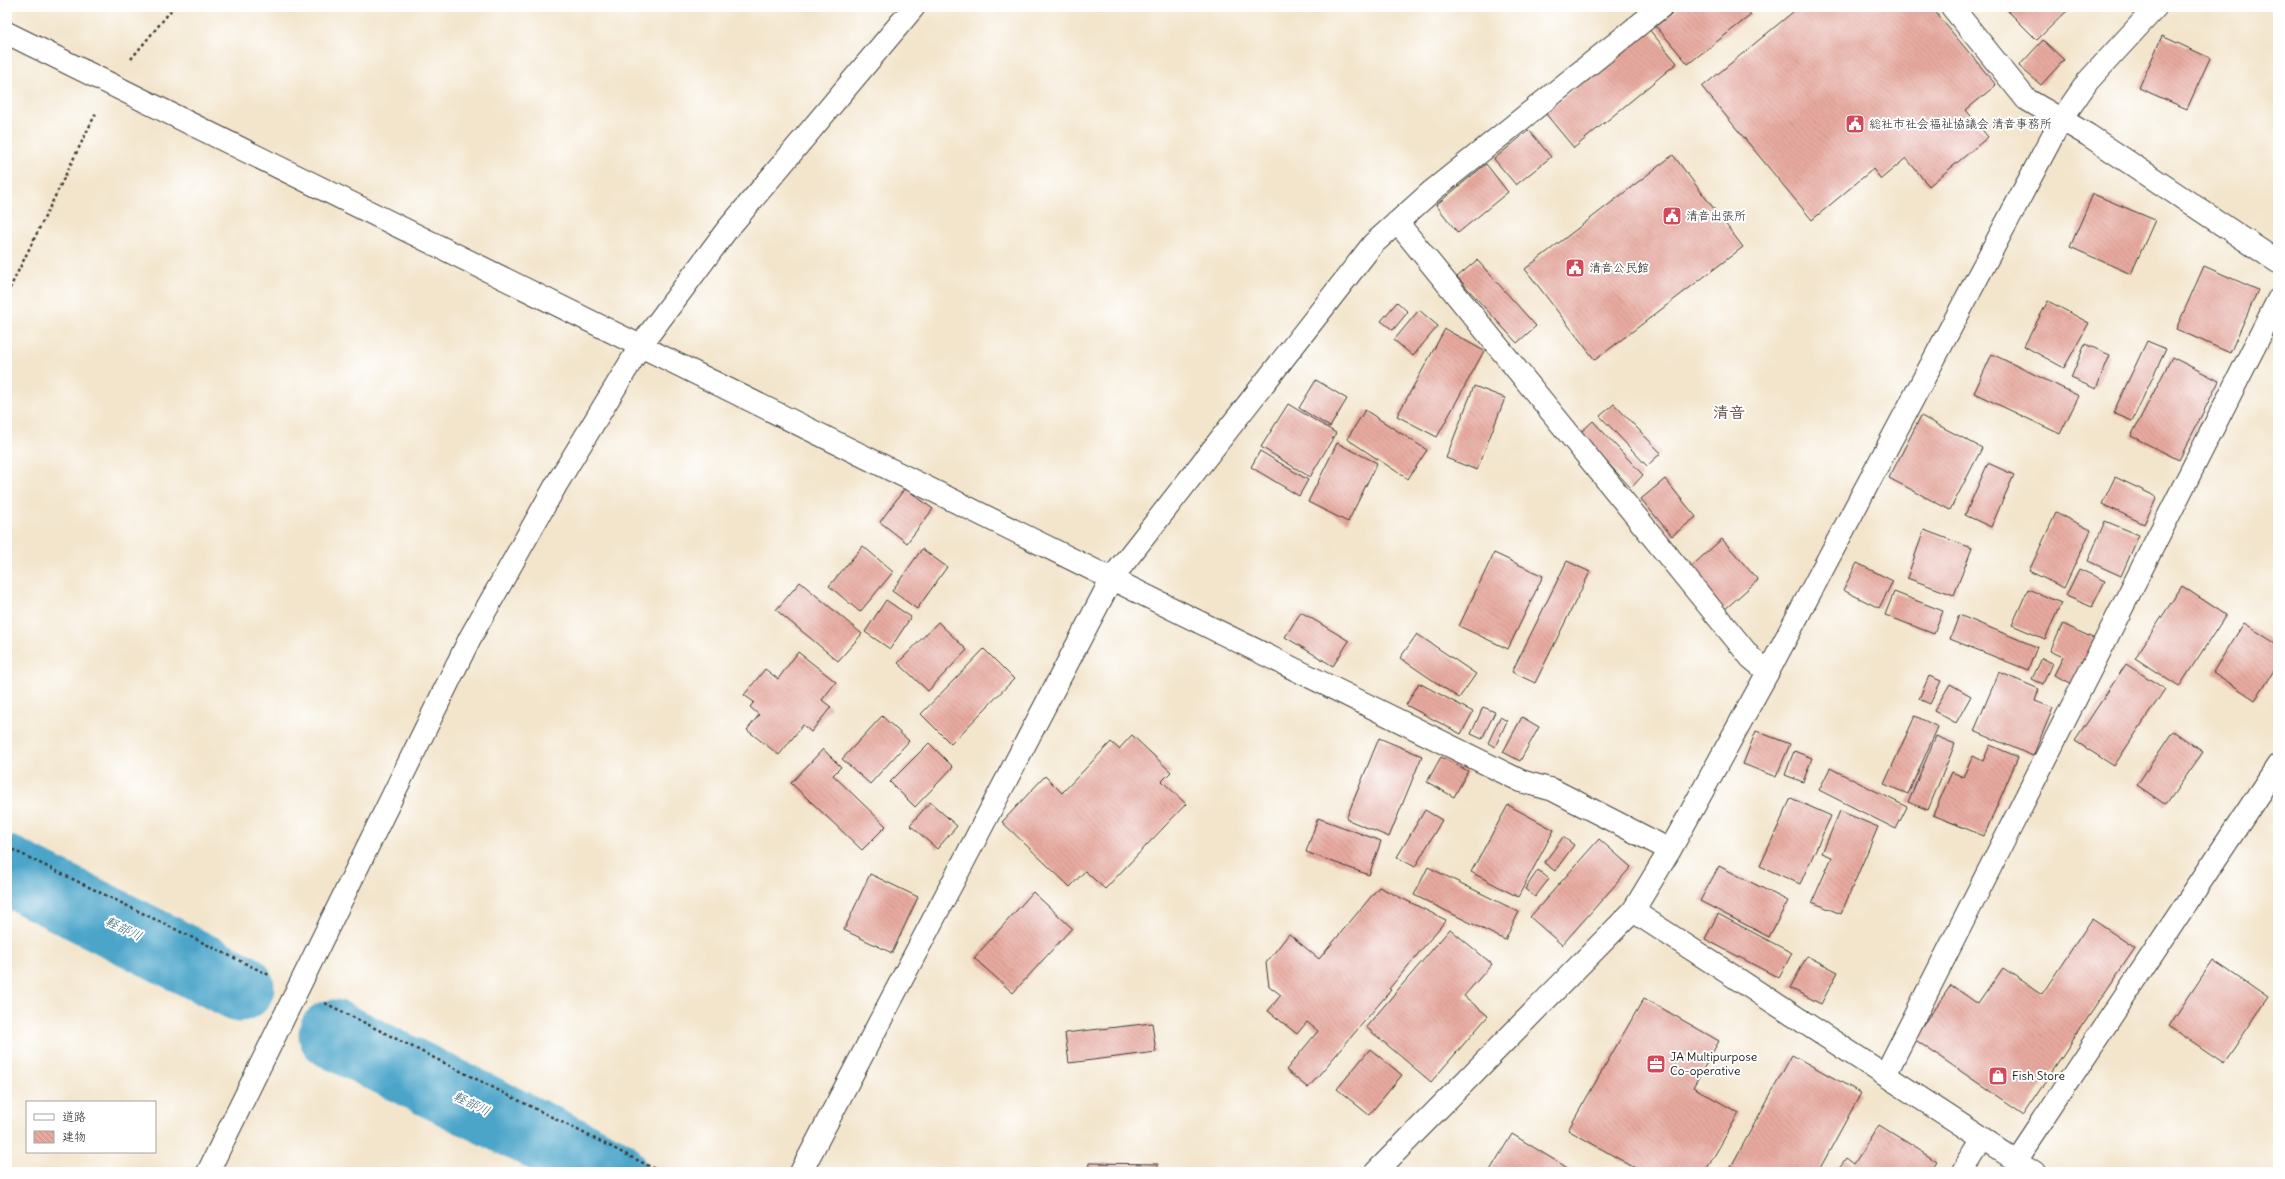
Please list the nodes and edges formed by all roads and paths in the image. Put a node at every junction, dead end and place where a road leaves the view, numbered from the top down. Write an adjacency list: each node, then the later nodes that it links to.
1 (174, 7): 7 (path)
2 (914, 7): 13 (street)
3 (1662, 7): 9 (street)
4 (1952, 7): 8 (street)
5 (2156, 7): 8 (street)
6 (7, 34): 7 (street)
7 (110, 83): 11 (path); 13 (street)
8 (2061, 120): 10 (street); 15 (street)
9 (1397, 222): 14 (street); 15 (street)
10 (2278, 262)
11 (7, 294)
12 (2278, 300): 21 (street)
13 (641, 345): 14 (street); 20 (street)
14 (1112, 578): 18 (street); 26 (street)
15 (1768, 672): 18 (street)
16 (2278, 765): 23 (street)
17 (7, 847): 20 (path)
18 (1670, 850): 19 (street)
19 (1633, 911): 21 (street); 27 (street)
20 (298, 989): 24 (street); 25 (path)
21 (1884, 1075): 22 (street)
22 (1984, 1139): 23 (street); 28 (street)
23 (2016, 1160): 29 (street)
24 (208, 1172)
25 (661, 1172)
26 (800, 1172)
27 (1376, 1172)
28 (1962, 1172)
29 (2034, 1172)

